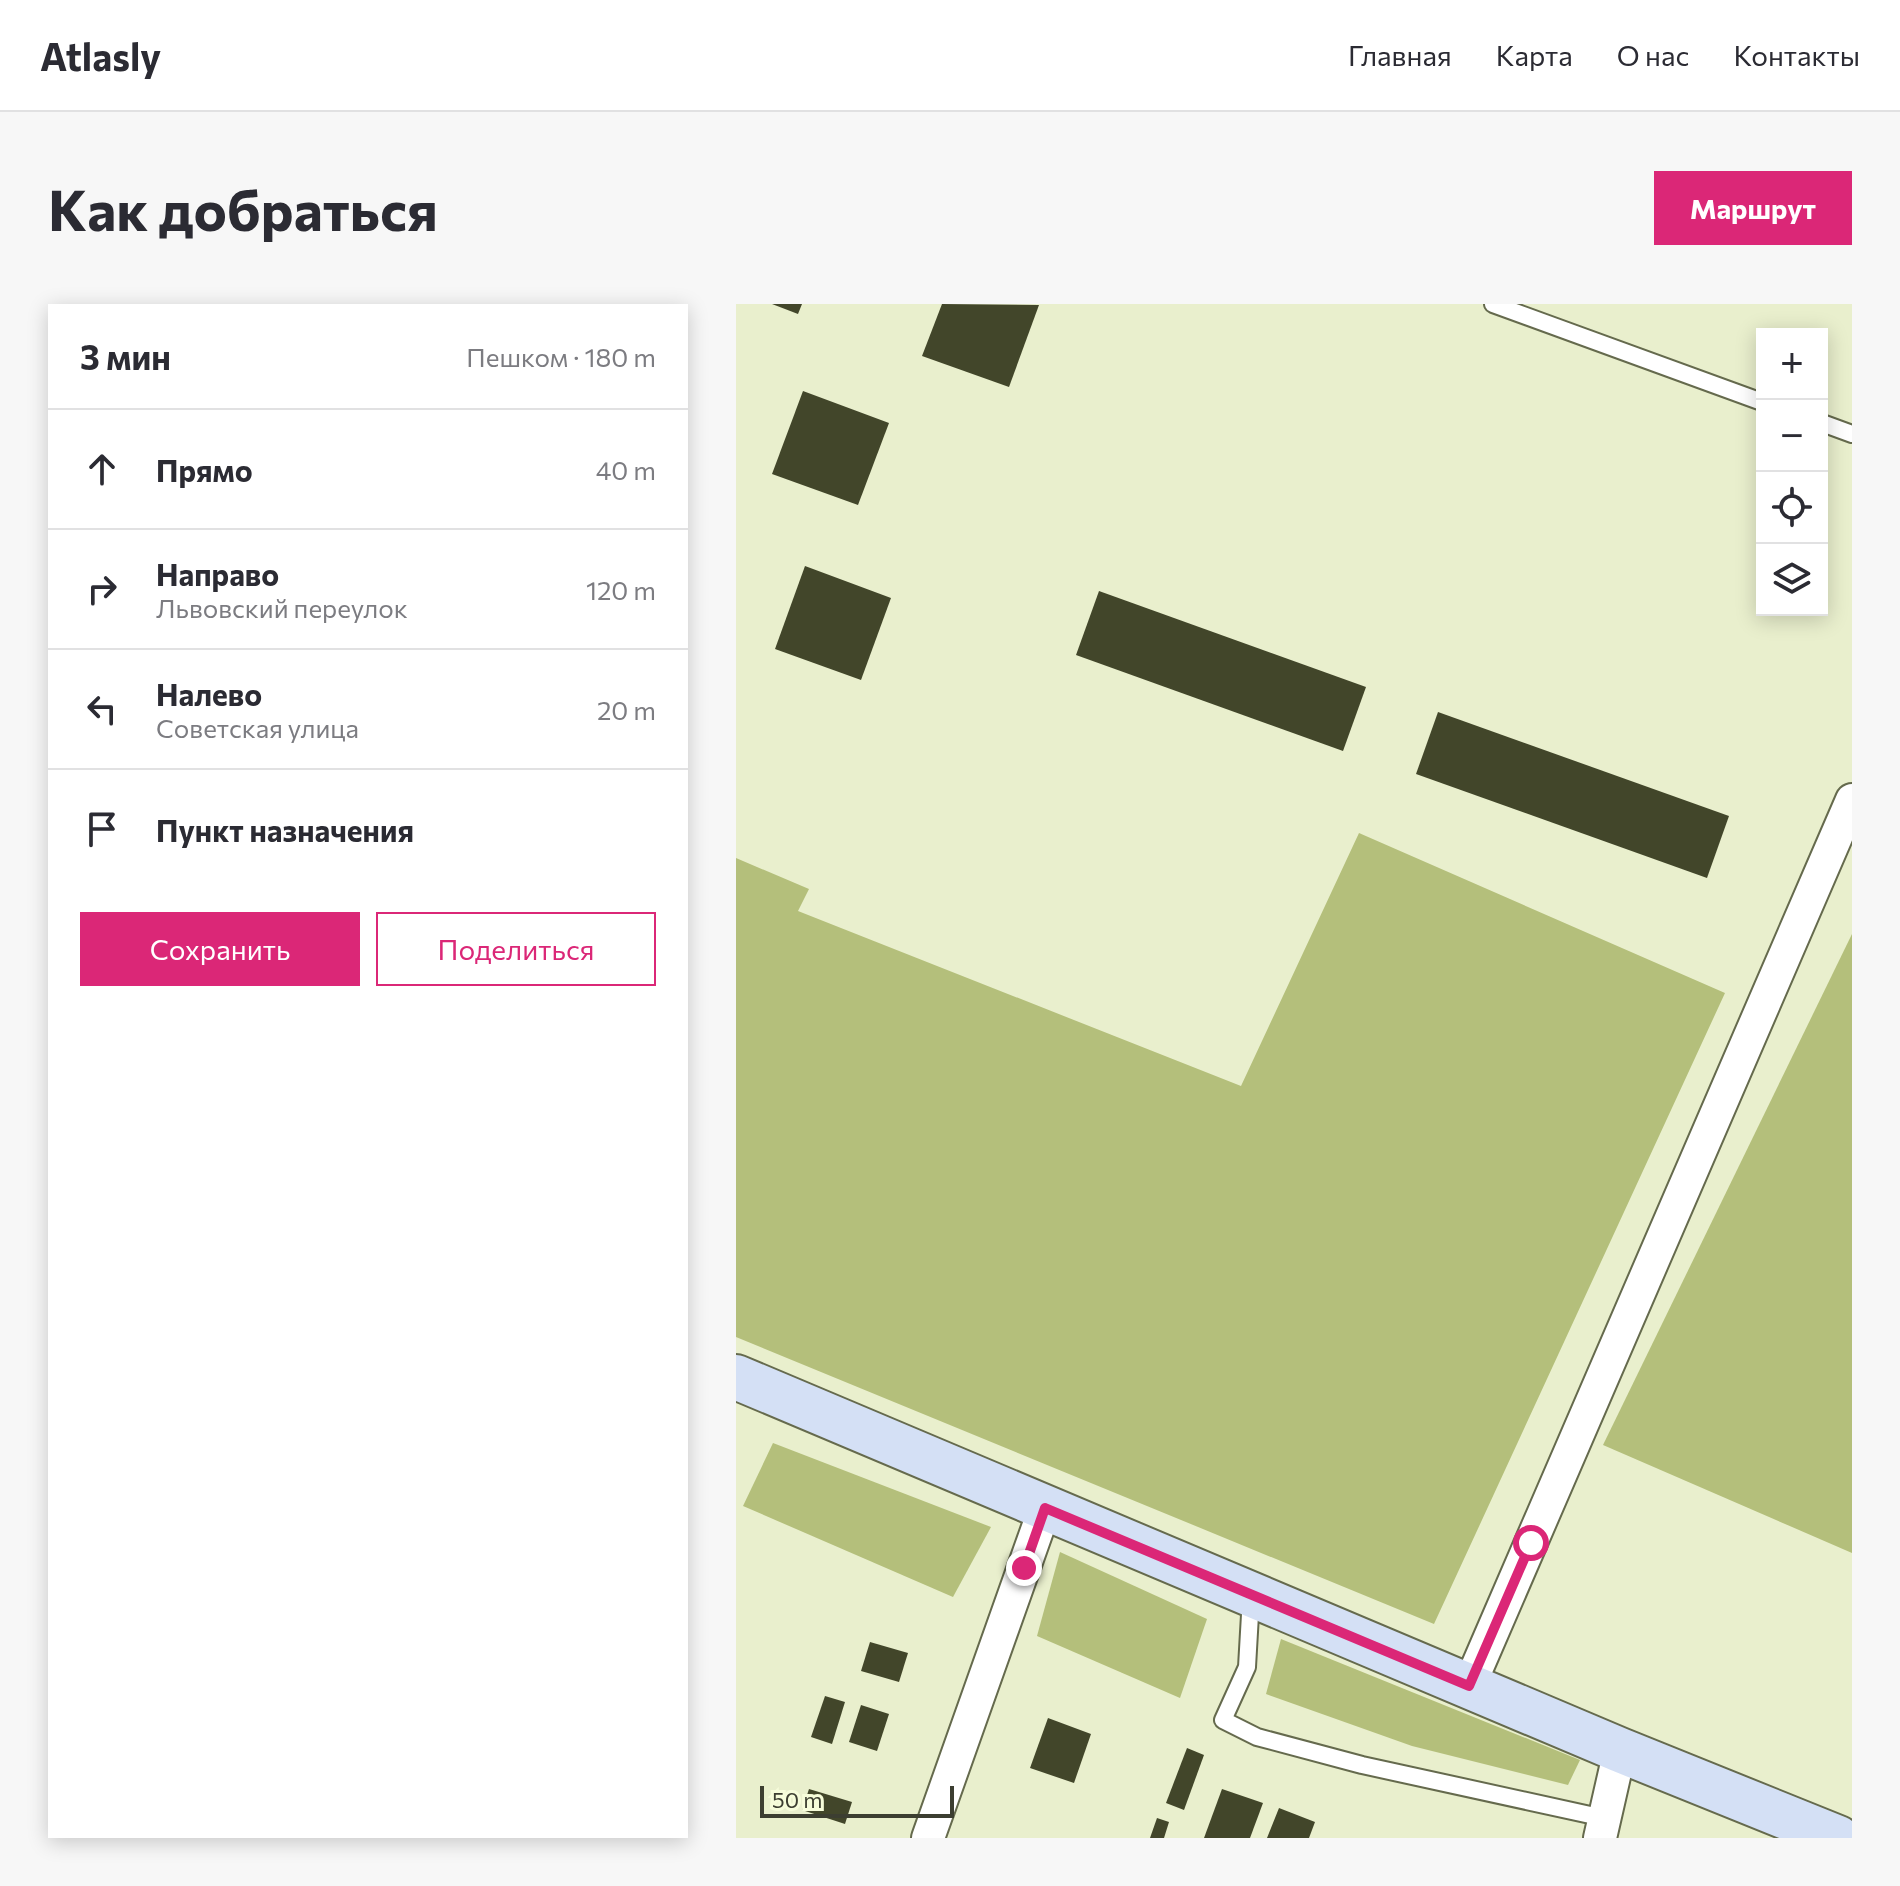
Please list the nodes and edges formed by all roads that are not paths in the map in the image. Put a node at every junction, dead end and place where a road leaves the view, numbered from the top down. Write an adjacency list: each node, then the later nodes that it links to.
1 (1493, 304): 2 (lane)
2 (1757, 400)
3 (1828, 425): 4 (lane)
4 (1852, 434)
5 (1852, 800): 9 (street)
6 (739, 1386): 7 (main road)
7 (1045, 1508): 8 (main road); 12 (street)
8 (1251, 1594): 9 (main road); 11 (lane)
9 (1469, 1686): 10 (main road)
10 (1620, 1750): 11 (street); 13 (main road)
11 (1602, 1828)
12 (928, 1838)
13 (1838, 1838)

